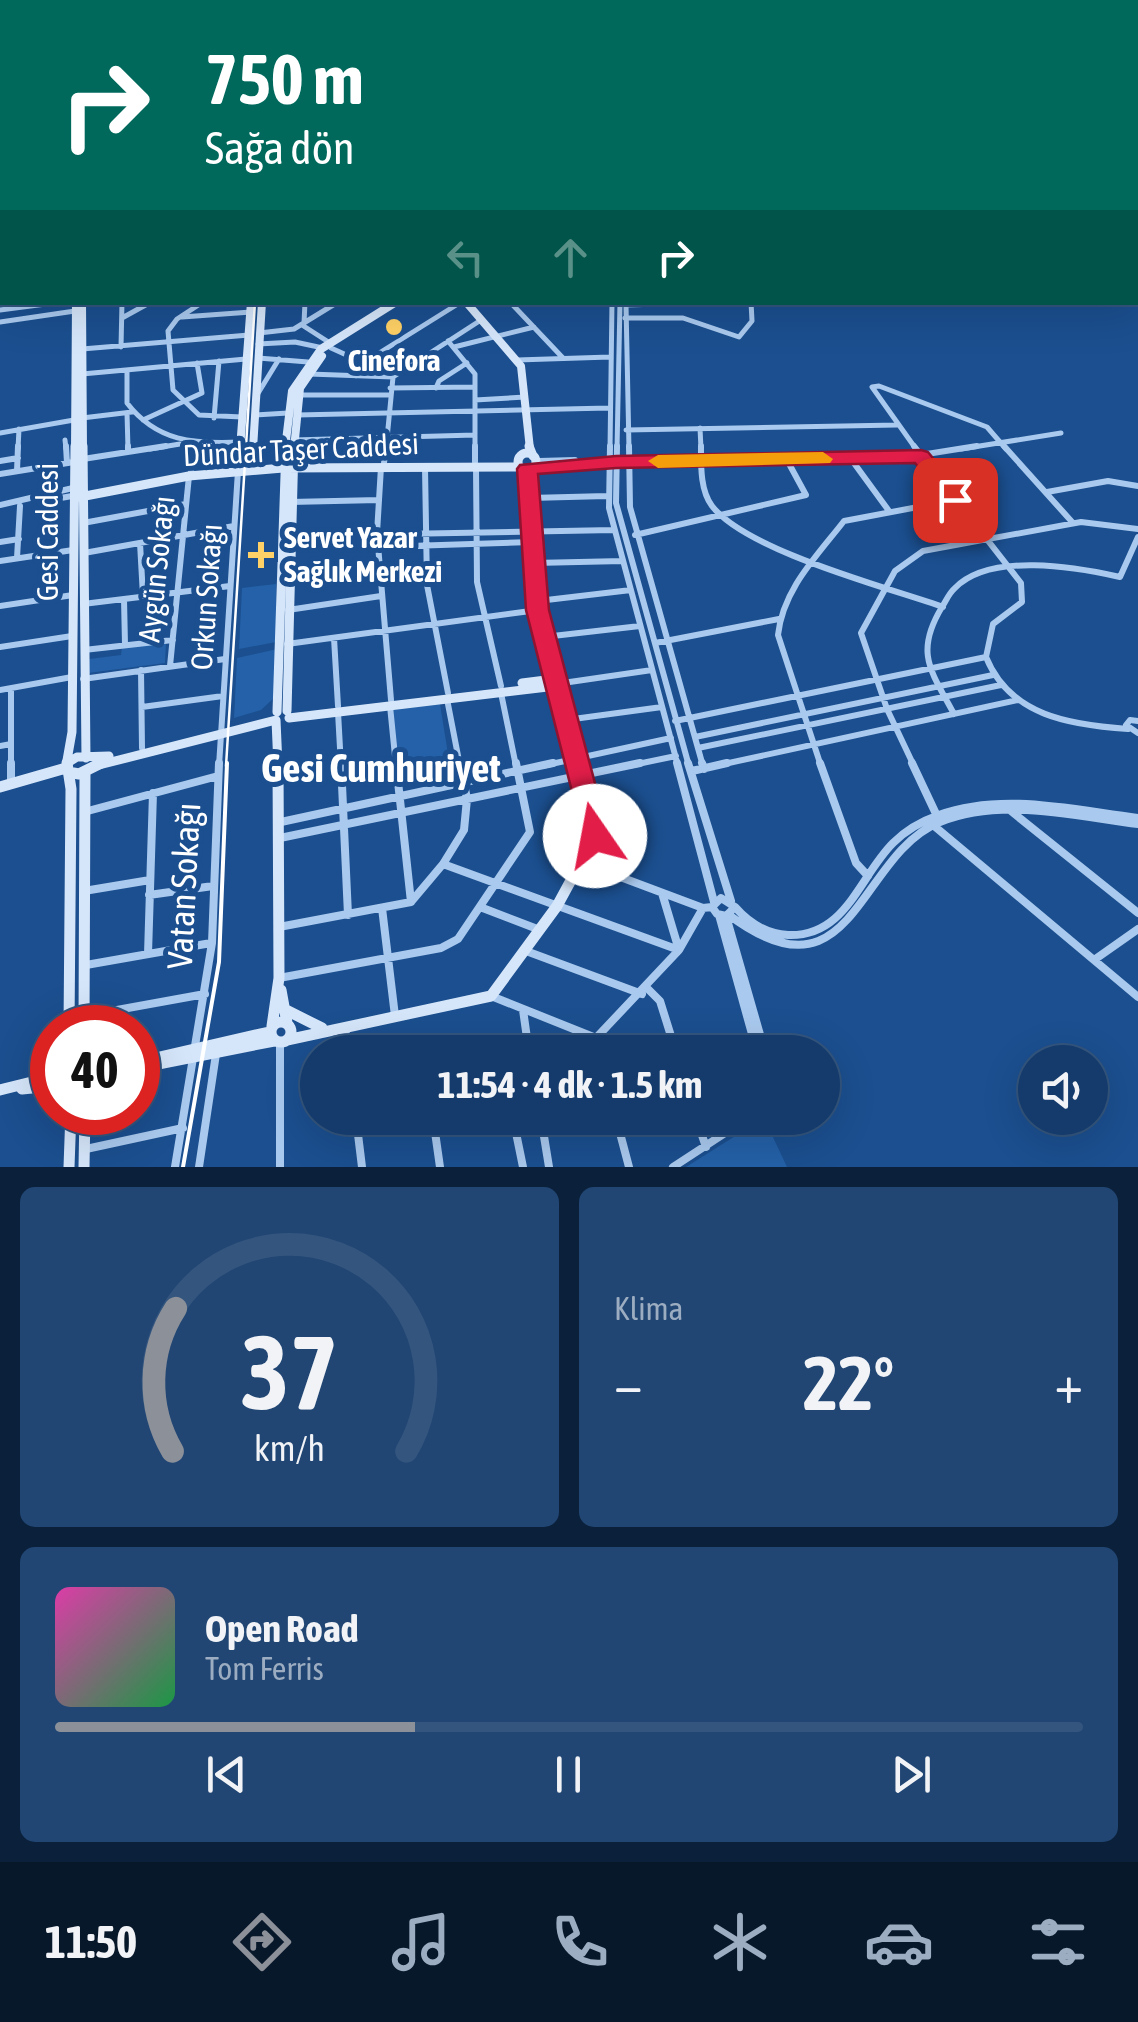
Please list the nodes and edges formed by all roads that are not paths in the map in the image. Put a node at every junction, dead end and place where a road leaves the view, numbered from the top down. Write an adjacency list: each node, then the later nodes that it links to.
1 (41, 305): 20 (street)
2 (78, 305): 27 (street); 39 (street, Gesi Caddesi); 74 (street, Gesi Caddesi)
3 (122, 305): 23 (street)
4 (146, 305): 23 (street)
5 (199, 305): 22 (street)
6 (202, 305): 21 (street)
7 (262, 305): 30 (street)
8 (305, 305): 28 (street)
9 (333, 305): 28 (street)
10 (395, 305): 36 (street)
11 (458, 305): 48 (street)
12 (466, 305): 26 (street)
13 (513, 305): 29 (street)
14 (612, 305): 40 (street)
15 (621, 305): 24 (street)
16 (627, 305): 24 (street)
17 (693, 305): 25 (street)
18 (752, 305): 25 (street)
19 (251, 307): 21 (street); 31 (street)
20 (0, 311)
21 (202, 316): 22 (street)
22 (180, 317): 34 (street)
23 (122, 318): 37 (street)
24 (623, 318): 25 (street); 79 (street); 98 (street)
25 (683, 318)
26 (481, 320): 32 (street); 33 (street)
27 (0, 322)
28 (303, 324): 30 (street); 36 (street)
29 (534, 327): 32 (street); 43 (street)
30 (259, 333): 35 (street)
31 (248, 335): 34 (street); 44 (street)
32 (497, 336): 38 (street); 45 (street)
33 (448, 340): 38 (street); 56 (street)
34 (168, 342): 37 (street); 51 (street)
35 (258, 344): 36 (street); 41 (street)
36 (328, 346): 47 (street); 48 (street); 54 (street)
37 (122, 347): 39 (street)
38 (454, 348): 49 (street)
39 (82, 349): 53 (street, Gesi Caddesi)
40 (610, 356): 43 (street); 65 (street)
41 (258, 358): 42 (street); 61 (street)
42 (280, 358): 47 (street); 61 (street)
43 (564, 358): 45 (street)
44 (246, 359): 46 (street); 72 (street)
45 (517, 360): 62 (street)
46 (219, 362): 50 (street); 73 (street)
47 (308, 362): 70 (street)
48 (366, 362): 55 (street); 56 (street)
49 (466, 363): 57 (street); 58 (street)
50 (197, 364): 51 (street); 64 (street)
51 (171, 366): 52 (street); 64 (street)
52 (127, 370): 53 (street); 68 (street)
53 (82, 374): 74 (street, Gesi Caddesi)
54 (307, 374): 55 (street); 60 (street)
55 (356, 376): 56 (street)
56 (393, 377): 59 (street)
57 (475, 386): 58 (street); 63 (street)
58 (436, 388): 59 (street)
59 (390, 392): 60 (street); 69 (street)
60 (298, 395): 70 (street)
61 (256, 397): 71 (street)
62 (525, 397): 63 (street); 66 (street)
63 (475, 400): 67 (street)
64 (184, 403): 73 (street); 75 (street)
65 (609, 408): 66 (street); 98 (street)
66 (526, 410): 67 (street); 97 (street)
67 (475, 411): 69 (street); 82 (street)
68 (130, 412): 74 (street); 75 (street); 89 (street)
69 (388, 413): 70 (street); 83 (street)
70 (292, 414): 71 (street); 85 (street); 102 (street)
71 (255, 415): 104 (street)
72 (242, 417): 73 (street); 86 (street)
73 (214, 418)
74 (78, 419): 78 (street); 95 (street, Gesi Caddesi)
75 (142, 420): 87 (street)
76 (899, 425): 77 (street); 88 (street); 90 (street)
77 (700, 428): 79 (street); 96 (street)
78 (19, 430): 80 (street); 91 (street)
79 (626, 430): 99 (street)
80 (0, 433)
81 (1062, 433): 88 (street)
82 (475, 435): 83 (street); 100 (street)
83 (386, 438): 85 (street); 101 (street)
84 (64, 440): 95 (street)
85 (293, 440): 102 (street)
86 (240, 442): 87 (street); 105 (street)
87 (191, 443): 89 (street); 108 (street, Aygün Sokağı)
88 (1004, 444): 90 (street); 112 (street)
89 (128, 452): 95 (street)
90 (921, 456): 92 (street); 116 (street)
91 (18, 458): 94 (street); 106 (street)
92 (850, 458): 93 (street); 121 (street)
93 (786, 460): 96 (street); 122 (street)
94 (0, 461)
95 (74, 461): 106 (street); 110 (street, Gesi Caddesi); 111 (street, Gesi Caddesi)
96 (703, 461): 99 (street); 122 (street)
97 (528, 462): 98 (street); 100 (street, Dündar Taşer Caddesi); 114 (street)
98 (610, 462): 99 (street); 113 (street); 130 (street)
99 (626, 462): 132 (street)
100 (476, 464): 101 (street, Dündar Taşer Caddesi); 103 (street, Dündar Taşer Caddesi); 128 (street)
101 (382, 465): 102 (street, Dündar Taşer Caddesi); 103 (street, Dündar Taşer Caddesi); 115 (street)
102 (287, 466): 104 (street); 104 (street); 117 (street); 210 (street)
103 (425, 466): 129 (street)
104 (260, 467): 105 (street, Dündar Taşer Caddesi)
105 (238, 469): 108 (street, Dündar Taşer Caddesi); 125 (street, Orkun Sokağı)
106 (17, 471): 107 (street)
107 (0, 474)
108 (190, 474): 111 (street, Dündar Taşer Caddesi); 118 (street, Aygün Sokağı)
109 (1138, 486): 112 (street)
110 (72, 492): 111 (street, Dündar Taşer Caddesi); 119 (street); 120 (street); 145 (street, Gesi Caddesi)
111 (85, 492): 123 (street, Gesi Caddesi)
112 (1047, 492): 124 (street)
113 (608, 496): 114 (street); 127 (street)
114 (529, 498): 135 (street)
115 (379, 500): 117 (street); 131 (street)
116 (955, 500): 121 (street); 138 (street)
117 (290, 502): 134 (street)
118 (186, 504): 123 (street); 133 (street, Aygün Sokağı)
119 (20, 506): 120 (street); 137 (street)
120 (0, 507)
121 (889, 511): 147 (street)
122 (720, 515): 132 (street); 147 (street)
123 (82, 523): 145 (street, Gesi Caddesi)
124 (1073, 523): 126 (street); 138 (street)
125 (234, 526): 133 (street); 154 (street, Orkun Sokağı)
126 (1138, 529)
127 (614, 530): 135 (street); 149 (street)
128 (476, 531): 129 (street); 135 (street); 142 (street)
129 (426, 532): 131 (street); 143 (street)
130 (624, 532): 132 (street); 139 (street)
131 (377, 533): 134 (street); 144 (street)
132 (637, 534): 139 (street); 176 (street)
133 (182, 536): 141 (street); 157 (street, Aygün Sokağı)
134 (289, 536): 153 (street)
135 (530, 536): 142 (street); 150 (street)
136 (1138, 536): 152 (street)
137 (18, 539): 140 (street); 146 (street)
138 (987, 540): 152 (street); 155 (street)
139 (626, 541): 177 (street)
140 (0, 542)
141 (140, 543): 145 (street); 160 (street)
142 (476, 544): 143 (street); 167 (street)
143 (427, 546): 144 (street); 169 (street)
144 (378, 547): 151 (street)
145 (78, 552): 146 (street); 158 (street, Gesi Caddesi); 162 (street, Gesi Caddesi)
146 (18, 558): 148 (street)
147 (814, 559): 155 (street); 168 (street)
148 (0, 561)
149 (623, 561): 150 (street); 156 (street)
150 (533, 563): 164 (street)
151 (381, 565): 153 (street); 159 (street)
152 (1010, 570): 165 (street); 182 (street)
153 (288, 578): 166 (street)
154 (230, 586): 157 (street); 183 (street, Orkun Sokağı)
155 (886, 586): 165 (street); 190 (street)
156 (631, 590): 164 (street); 170 (street)
157 (177, 592): 160 (street); 175 (street, Aygün Sokağı)
158 (73, 596): 163 (street); 172 (street, Gesi Caddesi)
159 (381, 596): 166 (street); 171 (street)
160 (143, 597): 161 (street)
161 (124, 599): 162 (street); 179 (street)
162 (83, 604): 181 (street, Gesi Caddesi)
163 (0, 606)
164 (537, 606): 167 (street); 173 (street)
165 (943, 607): 185 (street)
166 (288, 610): 178 (street)
167 (483, 617): 169 (street); 195 (street)
168 (780, 619): 176 (street); 199 (street)
169 (434, 623): 171 (street); 197 (street)
170 (640, 626): 173 (street); 187 (street)
171 (384, 631): 174 (street); 203 (street)
172 (72, 636): 180 (street); 189 (street, Gesi Caddesi)
173 (544, 637): 191 (street)
174 (334, 638): 178 (street); 206 (street)
175 (172, 640): 179 (street); 184 (street, Aygün Sokağı)
176 (668, 641): 177 (street); 211 (street)
177 (655, 643): 213 (street)
178 (288, 644): 210 (street)
179 (125, 645): 181 (street)
180 (0, 647)
181 (83, 650): 189 (street, Gesi Caddesi)
182 (986, 657): 185 (street); 188 (street)
183 (226, 660): 184 (street); 198 (street, Orkun Sokağı)
184 (170, 666): 186 (street)
185 (932, 668): 190 (street); 193 (street)
186 (141, 670): 189 (street); 205 (street)
187 (652, 670): 191 (street); 204 (street)
188 (993, 675): 192 (street); 193 (street)
189 (78, 678): 194 (street); 230 (street, Gesi Caddesi); 231 (street, Gesi Caddesi)
190 (876, 679): 199 (street); 201 (street)
191 (555, 683): 195 (street); 212 (street)
192 (1001, 685): 200 (street); 202 (street)
193 (940, 686): 200 (street); 201 (street)
194 (11, 688): 196 (street); 222 (street)
195 (501, 689): 197 (street); 234 (street)
196 (0, 690)
197 (448, 695): 203 (street); 237 (street)
198 (223, 696): 205 (street); 217 (street, Orkun Sokağı)
199 (795, 696): 208 (street); 211 (street)
200 (945, 696): 207 (street); 209 (street)
201 (883, 698): 207 (street); 208 (street)
202 (1018, 700): 209 (street); 218 (street)
203 (390, 702): 206 (street); 241 (street)
204 (662, 706): 212 (street); 220 (street)
205 (142, 707): 225 (street)
206 (338, 708): 210 (street); 243 (street)
207 (888, 708): 215 (street); 216 (street)
208 (802, 714): 215 (street); 219 (street)
209 (954, 714): 216 (street)
210 (282, 716): 217 (street); 249 (street)
211 (689, 718): 213 (street); 219 (street)
212 (566, 720): 229 (street)
213 (675, 721): 233 (street)
214 (1138, 721): 218 (street)
215 (806, 726): 221 (street); 223 (street)
216 (895, 727): 223 (street); 247 (street)
217 (221, 729): 225 (street); 230 (street); 235 (street, Vatan Sokağı)
218 (1135, 732)
219 (694, 737): 226 (street)
220 (671, 738): 227 (street); 229 (street)
221 (744, 739): 226 (street); 228 (street)
222 (11, 744): 224 (street); 238 (street)
223 (813, 745): 228 (street); 254 (street)
224 (0, 746)
225 (142, 748): 230 (street)
226 (698, 748): 232 (street)
227 (676, 756): 236 (street); 265 (street)
228 (760, 757): 232 (street)
229 (578, 759): 234 (street); 236 (street)
230 (86, 765): 231 (street); 245 (main road)
231 (67, 767): 238 (street); 285 (main road)
232 (704, 769): 233 (street)
233 (692, 771): 265 (street)
234 (518, 774): 237 (street); 239 (street)
235 (218, 776): 240 (street); 257 (street, Vatan Sokağı)
236 (582, 776): 239 (street); 252 (street)
237 (464, 785): 241 (street); 242 (street)
238 (5, 786)
239 (522, 789): 242 (street); 256 (street)
240 (153, 793): 245 (street); 255 (street)
241 (400, 798): 243 (street); 246 (street)
242 (467, 799): 246 (street); 253 (street)
243 (340, 810): 249 (street); 250 (street)
244 (1010, 811): 247 (street); 248 (street); 266 (street)
245 (84, 812): 259 (main road)
246 (401, 814): 250 (street); 261 (street)
247 (935, 820): 248 (street); 254 (street); 271 (street); 278 (street)
248 (1138, 821)
249 (280, 822): 251 (street)
250 (344, 825): 251 (street); 267 (street)
251 (280, 838): 268 (street)
252 (583, 862): 258 (street); 262 (street)
253 (443, 864): 256 (street); 261 (street)
254 (868, 876): 265 (street)
255 (150, 880): 259 (street); 260 (street)
256 (496, 884): 262 (street); 263 (street)
257 (213, 886): 260 (street); 273 (street, Vatan Sokağı)
258 (662, 891): 265 (street); 275 (street)
259 (84, 892): 279 (main road)
260 (150, 895): 276 (street)
261 (410, 902): 264 (street)
262 (557, 906): 270 (street); 275 (street)
263 (480, 907): 270 (street); 277 (street)
264 (382, 908): 267 (street); 277 (street)
265 (721, 909): 271 (street); 272 (street); 275 (street); 299 (street)
266 (1138, 912)
267 (348, 915): 268 (street)
268 (279, 927): 280 (street)
269 (1138, 929): 278 (street)
270 (540, 930): 274 (street)
271 (752, 931): 272 (street)
272 (734, 941): 300 (street)
273 (212, 943): 276 (street); 282 (street, Vatan Sokağı)
274 (526, 950): 281 (street); 283 (street)
275 (679, 950): 281 (street)
276 (148, 954): 279 (street)
277 (388, 958): 280 (street); 290 (street)
278 (1094, 960): 284 (street)
279 (84, 965): 286 (main road)
280 (278, 978): 288 (street); 301 (street)
281 (644, 991): 297 (street); 298 (street)
282 (205, 994): 287 (street); 303 (street, Vatan Sokağı)
283 (491, 996): 289 (street); 290 (street)
284 (1138, 997)
285 (69, 1005)
286 (84, 1005)
287 (157, 1005)
288 (284, 1009): 291 (street); 293 (street)
289 (523, 1009): 295 (street); 296 (street)
290 (395, 1016): 292 (street)
291 (289, 1024): 293 (street); 301 (street)
292 (345, 1026): 293 (street); 294 (street)
293 (325, 1030): 301 (street)
294 (346, 1035)
295 (525, 1035)
296 (584, 1035)
297 (601, 1035)
298 (671, 1035)
299 (756, 1035)
300 (757, 1035)
301 (277, 1036): 302 (main road); 303 (street); 324 (street)
302 (216, 1052): 303 (main road); 323 (street)
303 (196, 1053): 304 (main road); 308 (street, Vatan Sokağı)
304 (160, 1060)
305 (30, 1083): 307 (street)
306 (30, 1089): 307 (street)
307 (0, 1092)
308 (183, 1128): 319 (street); 322 (street, Vatan Sokağı)
309 (70, 1135): 320 (street)
310 (84, 1135): 319 (main road)
311 (358, 1135): 325 (street)
312 (435, 1135): 326 (street)
313 (517, 1135): 327 (street)
314 (543, 1135): 328 (street)
315 (621, 1135): 329 (street)
316 (702, 1135): 318 (street)
317 (723, 1135): 318 (street)
318 (706, 1147): 330 (street)
319 (84, 1149): 321 (main road)
320 (69, 1167)
321 (84, 1167)
322 (175, 1167)
323 (198, 1167)
324 (280, 1167)
325 (362, 1167)
326 (440, 1167)
327 (524, 1167)
328 (549, 1167)
329 (629, 1167)
330 (673, 1167)

